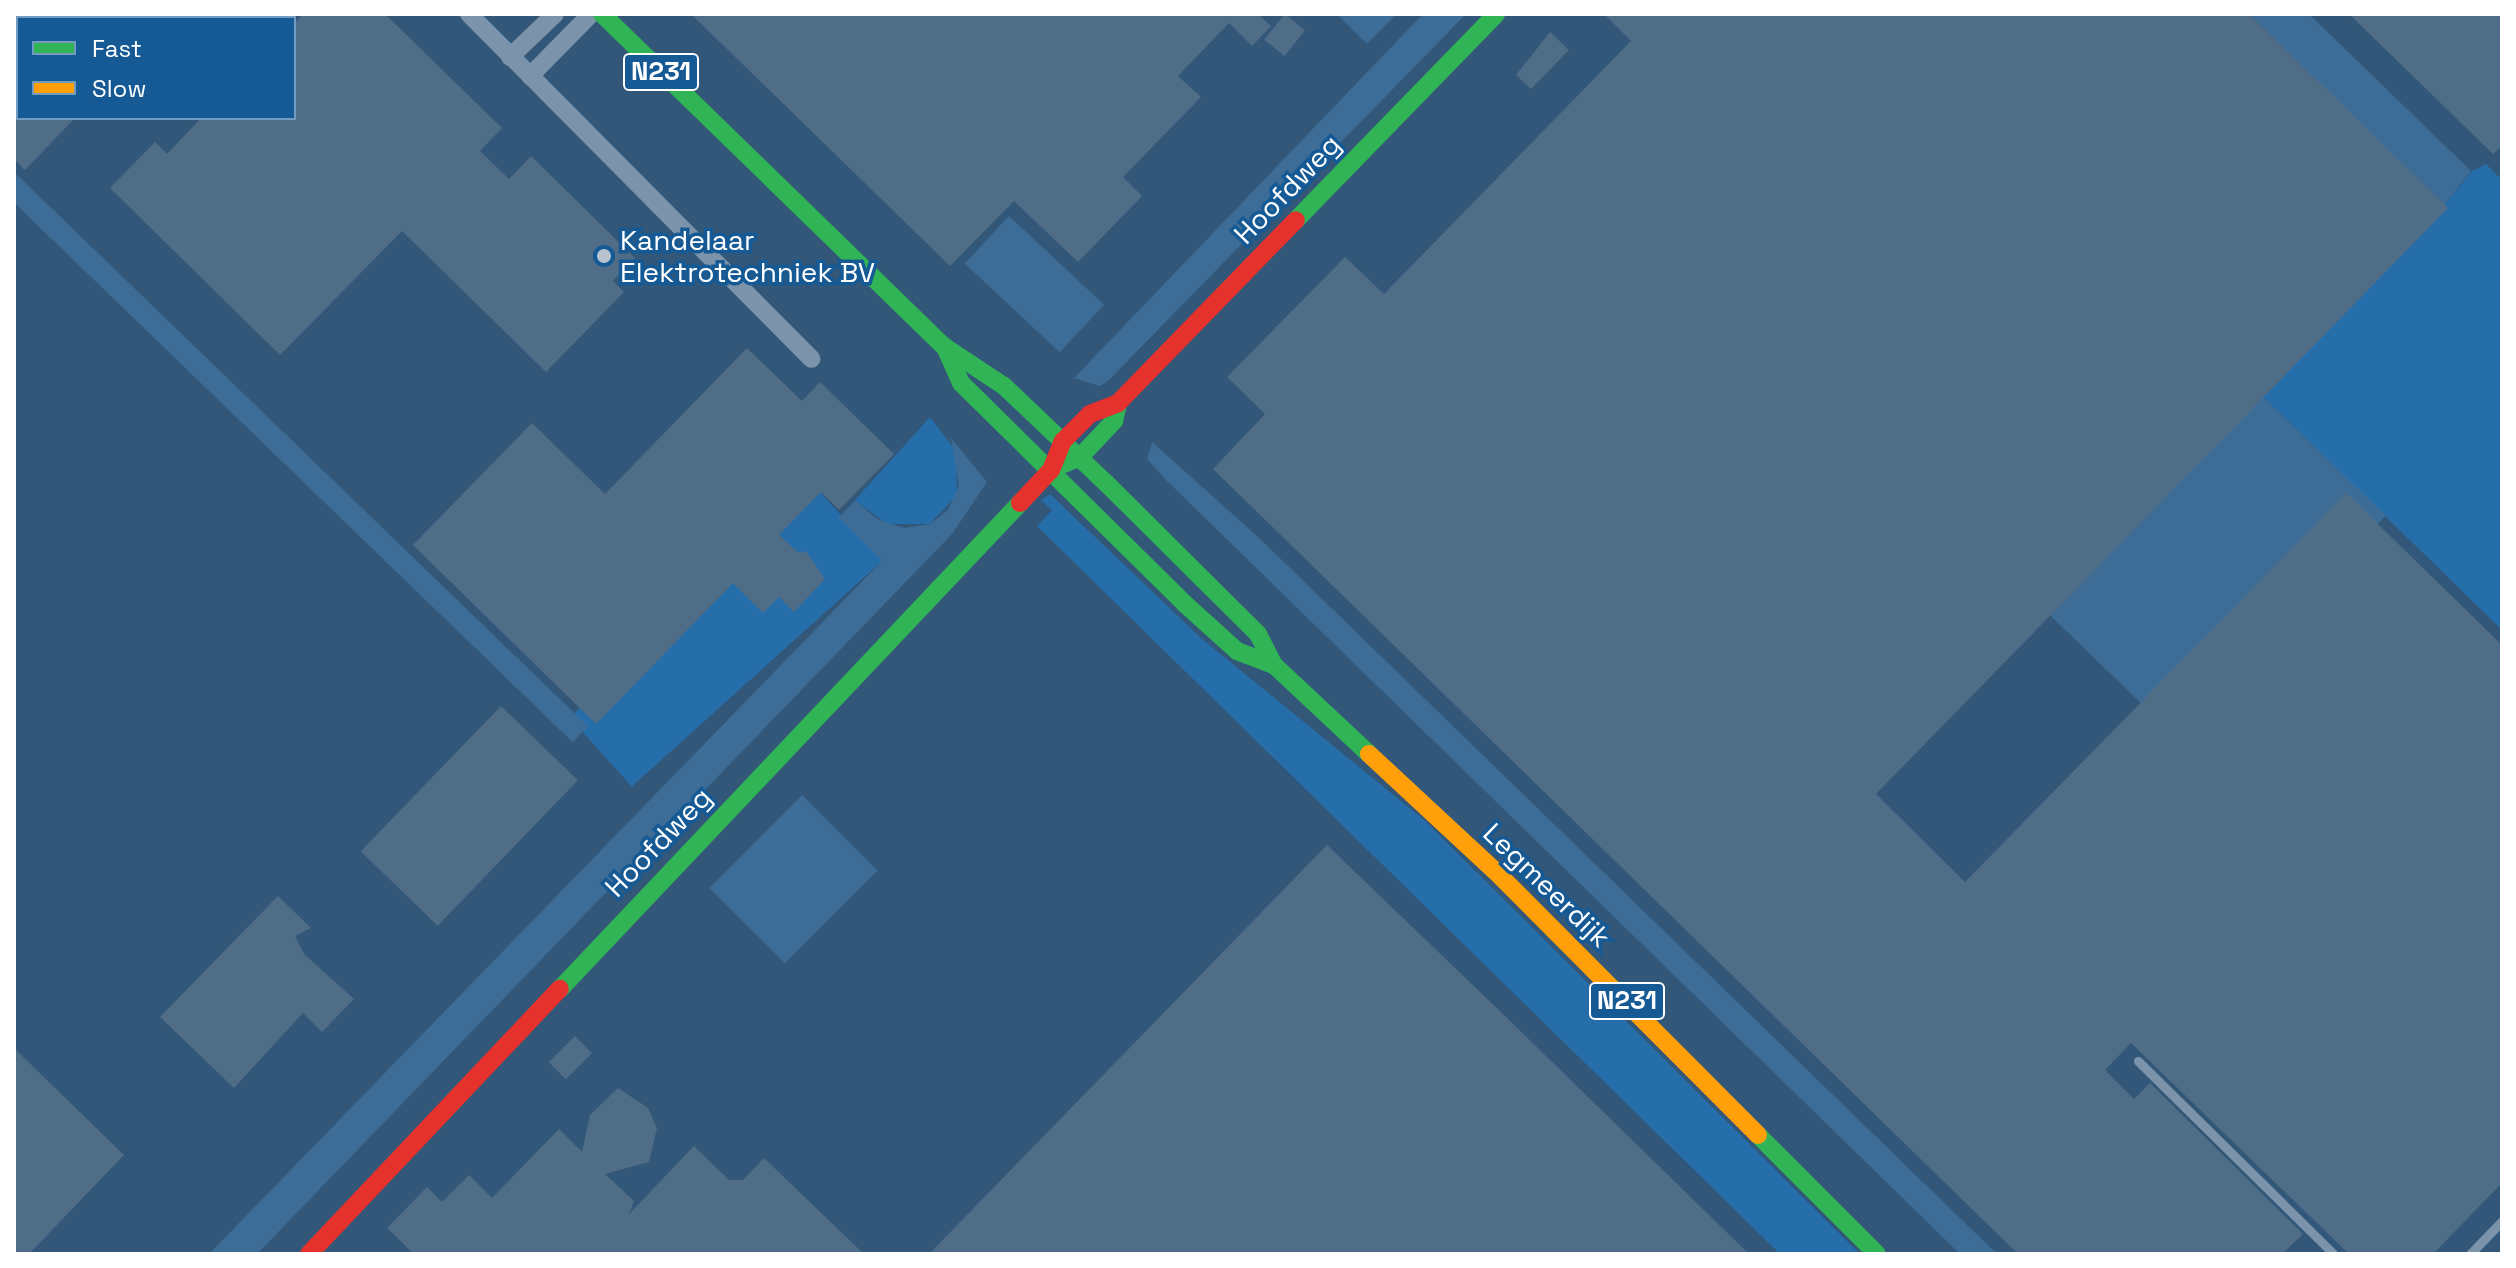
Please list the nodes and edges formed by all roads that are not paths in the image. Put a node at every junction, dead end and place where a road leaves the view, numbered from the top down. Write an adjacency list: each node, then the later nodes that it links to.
1 (469, 14): 6 (street)
2 (555, 14): 6 (street)
3 (591, 14): 7 (street)
4 (602, 14): 8 (main road, N231)
5 (1496, 14): 10 (main road, Hoofdweg)
6 (510, 57): 7 (street)
7 (530, 76): 9 (street)
8 (945, 347): 11 (main road, N231); 13 (main road, N231)
9 (812, 359)
10 (1118, 403): 11 (main road, Hoofdweg); 12 (main road, Hoofdweg)
11 (1063, 441): 12 (main road, N231); 13 (main road, Hoofdweg)
12 (1080, 457): 13 (main road, Hoofdweg); 14 (main road, Legmeerdijk / N231)
13 (1051, 470): 14 (main road, Legmeerdijk / N231); 17 (main road, Hoofdweg)
14 (1274, 665): 18 (main road, Legmeerdijk / N231)
15 (2138, 1061): 19 (lane)
16 (2502, 1221): 20 (lane)
17 (309, 1254)
18 (1877, 1254)
19 (2334, 1254)
20 (2470, 1254)

